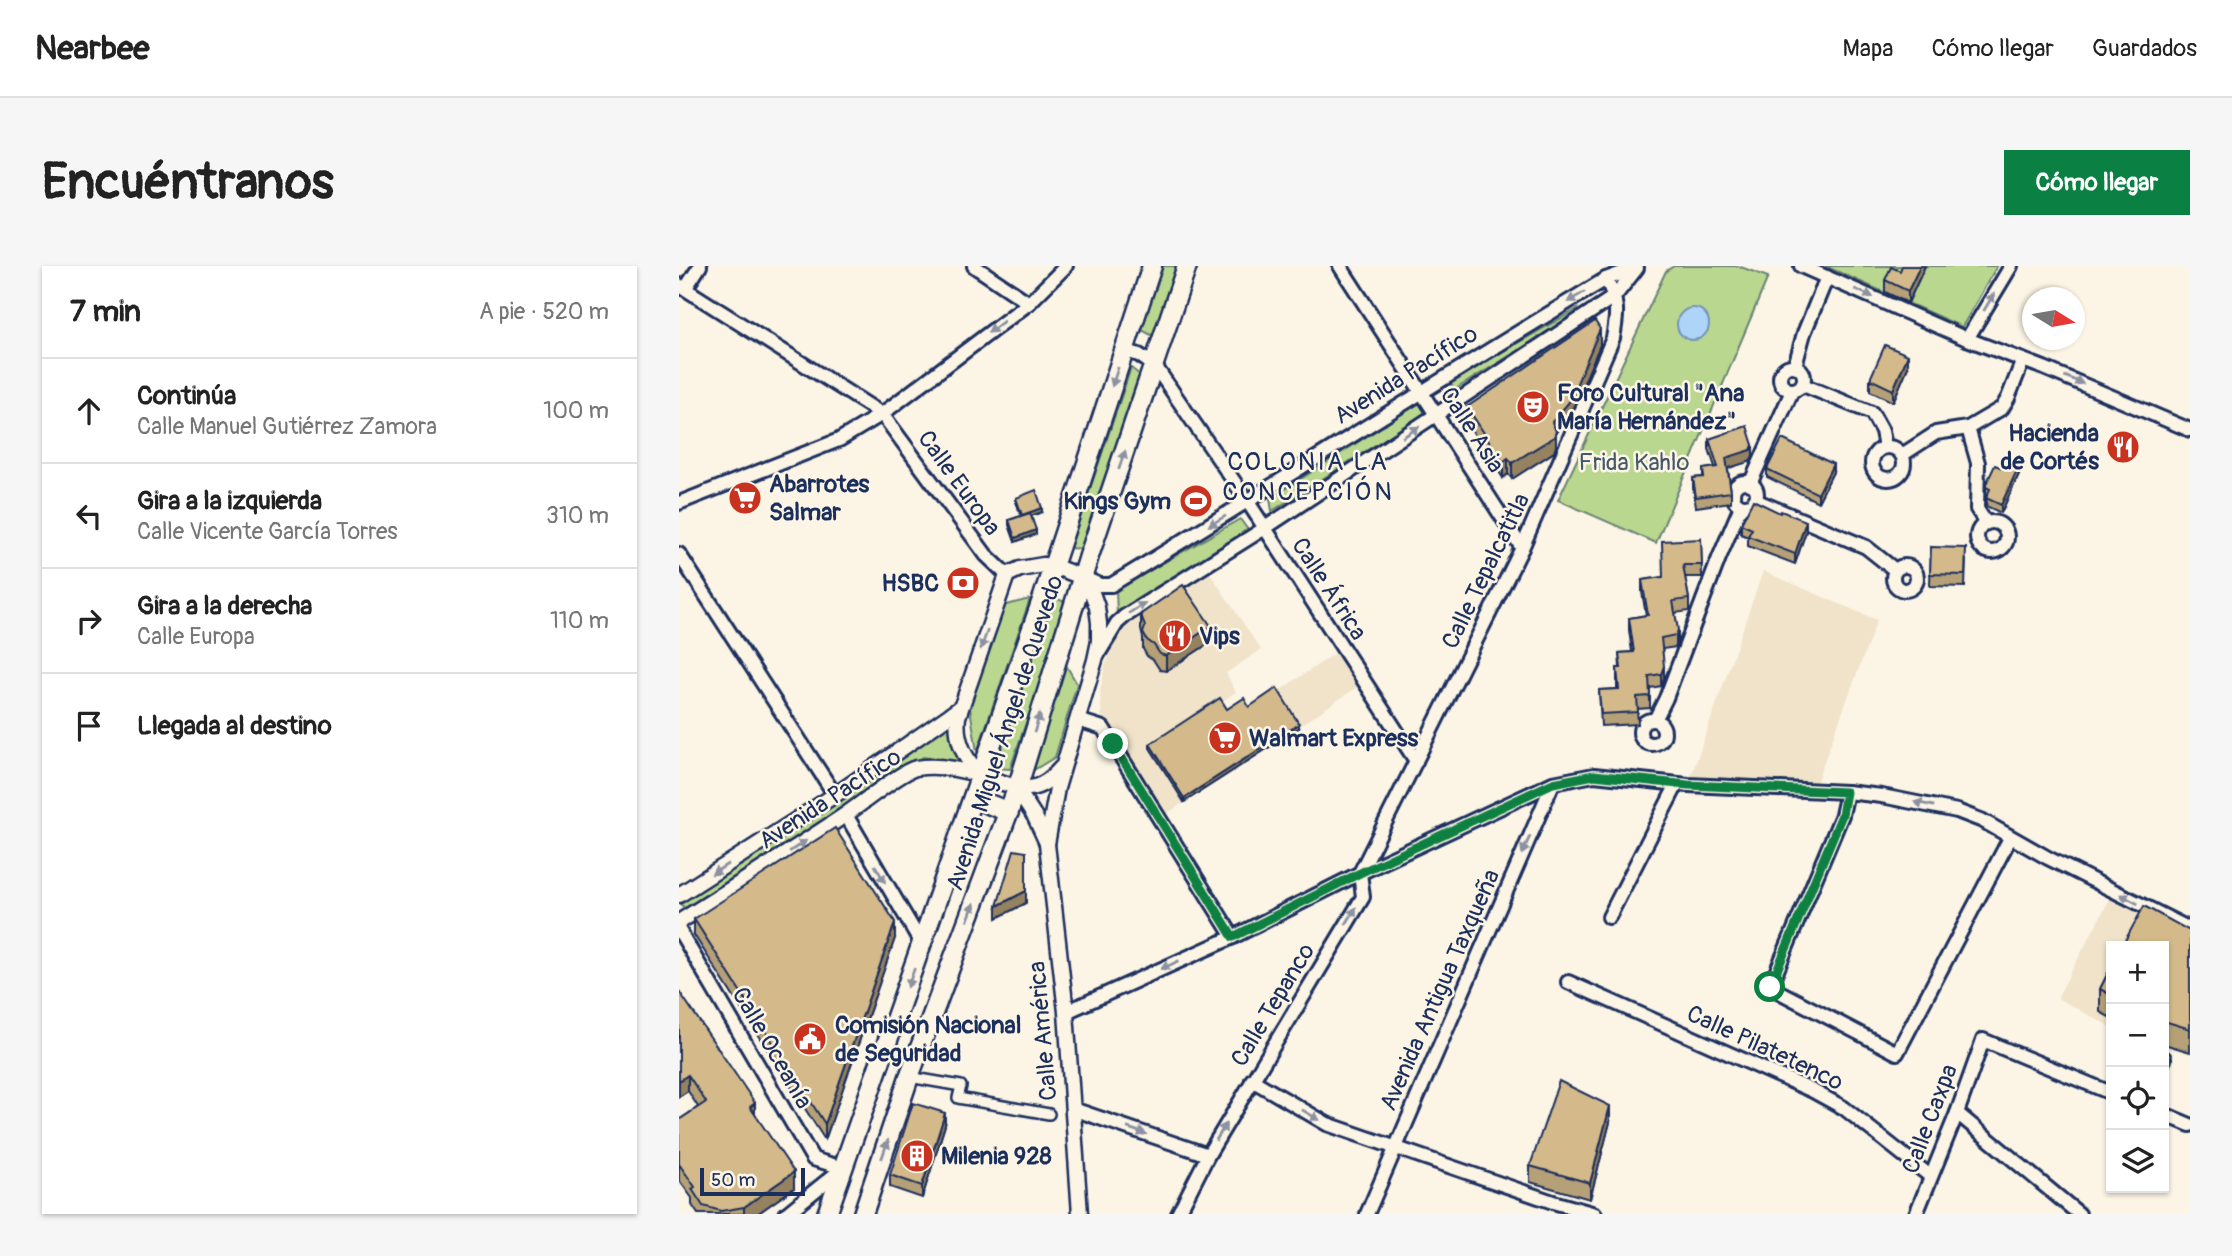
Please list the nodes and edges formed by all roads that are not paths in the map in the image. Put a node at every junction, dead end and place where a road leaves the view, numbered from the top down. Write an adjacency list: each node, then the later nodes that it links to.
1 (700, 266): 12 (street)
2 (974, 266): 14 (street)
3 (1066, 266): 14 (street)
4 (1152, 266): 16 (main road, Avenida Miguel Ángel de Quevedo)
5 (1187, 266): 18 (main road, Avenida Miguel Ángel de Quevedo)
6 (1340, 266): 21 (street, Calle Asia)
7 (1801, 266): 10 (street)
8 (2011, 266): 15 (street, one-way to 8)
9 (1639, 267): 11 (street, Avenida Pacífico); 13 (street, Avenida Pacífico)
10 (1827, 276): 15 (street, one-way to 15); 19 (street)
11 (1606, 279): 13 (street, Calle Tepalcatitla); 21 (street, Avenida Pacífico, one-way to 21)
12 (682, 287): 22 (street)
13 (1615, 296): 23 (street, Avenida Pacífico); 35 (street, Calle Tepalcatitla)
14 (1029, 303): 22 (street, one-way to 22)
15 (1967, 339): 17 (street)
16 (1124, 349): 18 (street, Calle África); 37 (main road, Avenida Miguel Ángel de Quevedo, one-way to 37)
17 (2023, 360): 24 (street); 25 (street, one-way to 25)
18 (1155, 366): 30 (street, Calle África); 40 (main road, Avenida Miguel Ángel de Quevedo, one-way to 18)
19 (1795, 366): 20 (street); 20 (street)
20 (1798, 388): 26 (street); 28 (street)
21 (1422, 390): 23 (street, Calle Asia); 30 (street, Avenida Pacífico)
22 (882, 414): 31 (street); 39 (street, Calle Europa)
23 (1437, 414): 34 (street, Avenida Pacífico, one-way to 23); 35 (street, Calle Asia)
24 (1968, 428): 27 (street); 33 (street)
25 (2190, 430)
26 (1885, 447): 27 (street); 27 (street)
27 (1902, 455)
28 (1749, 484): 29 (street); 32 (street)
29 (1755, 500): 32 (street); 38 (street)
30 (1248, 502): 34 (street, Calle África); 40 (street, Avenida Pacífico, one-way to 40)
31 (679, 503)
32 (1741, 506): 44 (street)
33 (1986, 523)
34 (1265, 528): 41 (street, Avenida Pacífico, one-way to 34); 45 (street, Calle África)
35 (1522, 548): 45 (street, Calle Tepalcatitla)
36 (679, 554): 52 (street)
37 (1053, 566): 39 (street, Avenida Miguel Ángel de Quevedo); 40 (street, Avenida Pacífico); 47 (main road, Avenida Miguel Ángel de Quevedo)
38 (1895, 570)
39 (1007, 575): 42 (street, Avenida Miguel Ángel de Quevedo, one-way to 42)
40 (1082, 577): 41 (street, Calle América); 50 (main road, Avenida Miguel Ángel de Quevedo, one-way to 40)
41 (1095, 660): 43 (street, Calle América)
42 (960, 708): 47 (street, Avenida Miguel Ángel de Quevedo); 52 (street, Avenida Pacífico)
43 (1078, 720): 46 (street, Calle América); 64 (street)
44 (1655, 720)
45 (1416, 761): 58 (street, Calle Tepalcatitla)
46 (1064, 764): 50 (street); 57 (street, Calle América)
47 (980, 775): 50 (street, Avenida Pacífico); 53 (main road, Avenida Miguel Ángel de Quevedo); 55 (street, Avenida Pacífico)
48 (1553, 783): 49 (street); 58 (street); 76 (street, Avenida Antigua Taxqueña, one-way to 76)
49 (1677, 784): 51 (street); 60 (street)
50 (1017, 789): 54 (main road, Avenida Miguel Ángel de Quevedo); 57 (street, Calle América)
51 (1846, 792): 56 (street, one-way to 51); 56 (street)
52 (835, 795): 59 (street, Avenida Pacífico, one-way to 59)
53 (973, 797): 54 (main road); 65 (main road, Avenida Miguel Ángel de Quevedo)
54 (1009, 811): 68 (main road, Avenida Miguel Ángel de Quevedo, one-way to 54)
55 (846, 815): 61 (street, Avenida Pacífico, one-way to 55); 65 (street, one-way to 65)
56 (2010, 838): 62 (street, one-way to 56)
57 (1047, 844): 67 (street, Calle América)
58 (1360, 873): 64 (street); 69 (street, Calle Tepanco, one-way to 58)
59 (679, 895)
60 (1609, 917)
61 (679, 922)
62 (2190, 929)
63 (679, 930): 78 (street, Calle Oceanía)
64 (1233, 937): 67 (street, one-way to 67)
65 (922, 946): 78 (main road, Avenida Miguel Ángel de Quevedo, one-way to 78)
66 (1568, 982): 79 (street, Calle Pilatetenco)
67 (1066, 1012): 71 (street, Calle América)
68 (909, 1077): 73 (street); 83 (main road, Avenida Miguel Ángel de Quevedo, one-way to 68)
69 (1252, 1080): 76 (street, one-way to 76); 77 (street, Calle Tepanco, one-way to 69)
70 (2106, 1091): 72 (street, Calle Caxpa)
71 (1073, 1109): 77 (street, one-way to 77); 84 (street, Calle América)
72 (1957, 1113): 79 (street, Calle Caxpa); 89 (street)
73 (1049, 1114)
74 (2169, 1116): 75 (street)
75 (2190, 1125)
76 (1395, 1146): 80 (street); 86 (street, Avenida Antigua Taxqueña)
77 (1207, 1155): 85 (street, Calle Tepanco)
78 (843, 1168): 81 (street); 82 (main road, Avenida Miguel Ángel de Quevedo)
79 (1930, 1176): 88 (street, Calle Caxpa)
80 (1552, 1208): 87 (street)
81 (786, 1214)
82 (827, 1214)
83 (863, 1214)
84 (1080, 1214)
85 (1178, 1214)
86 (1367, 1214)
87 (1595, 1214)
88 (1916, 1214)
89 (2079, 1214)

